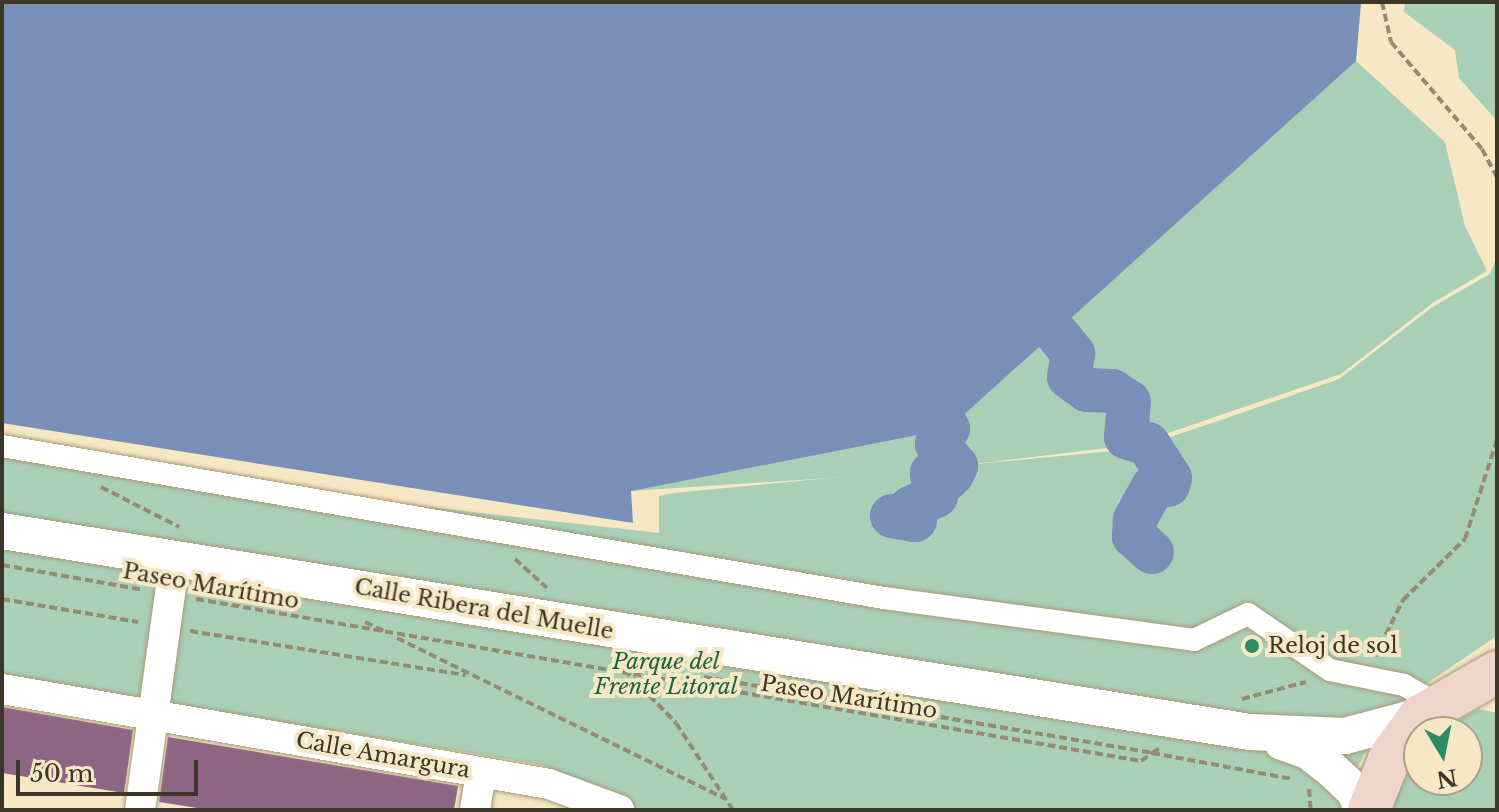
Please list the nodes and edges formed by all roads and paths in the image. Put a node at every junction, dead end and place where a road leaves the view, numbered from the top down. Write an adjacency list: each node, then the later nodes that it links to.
1 (1382, 2): 2 (path)
2 (1497, 177)
3 (1497, 440): 15 (path)
4 (2, 446): 15 (street)
5 (94, 484): 7 (path)
6 (2, 531): 7 (street, Calle Ribera del Muelle)
7 (183, 545): 9 (street); 21 (street, Calle Ribera del Muelle)
8 (2, 565): 9 (path, Paseo Marítimo)
9 (171, 595): 12 (street); 13 (path, Paseo Marítimo)
10 (2, 599): 12 (path)
11 (359, 619): 13 (path)
12 (167, 627): 14 (path); 20 (street)
13 (391, 635): 14 (path); 23 (path, Paseo Marítimo)
14 (472, 676): 25 (path)
15 (1356, 678): 19 (street)
16 (1311, 682): 21 (path)
17 (1487, 687): 19 (main road)
18 (2, 689): 20 (street, Calle Amargura)
19 (1423, 706): 21 (street); 31 (main road)
20 (156, 715): 22 (street, Calle Amargura); 26 (street)
21 (1240, 718): 30 (street)
22 (481, 772): 27 (street); 28 (street, Calle Amargura)
23 (1295, 780)
24 (1319, 783): 29 (path)
25 (725, 799)
26 (140, 810)
27 (475, 810)
28 (619, 810)
29 (1311, 810)
30 (1363, 810)
31 (1369, 810)

